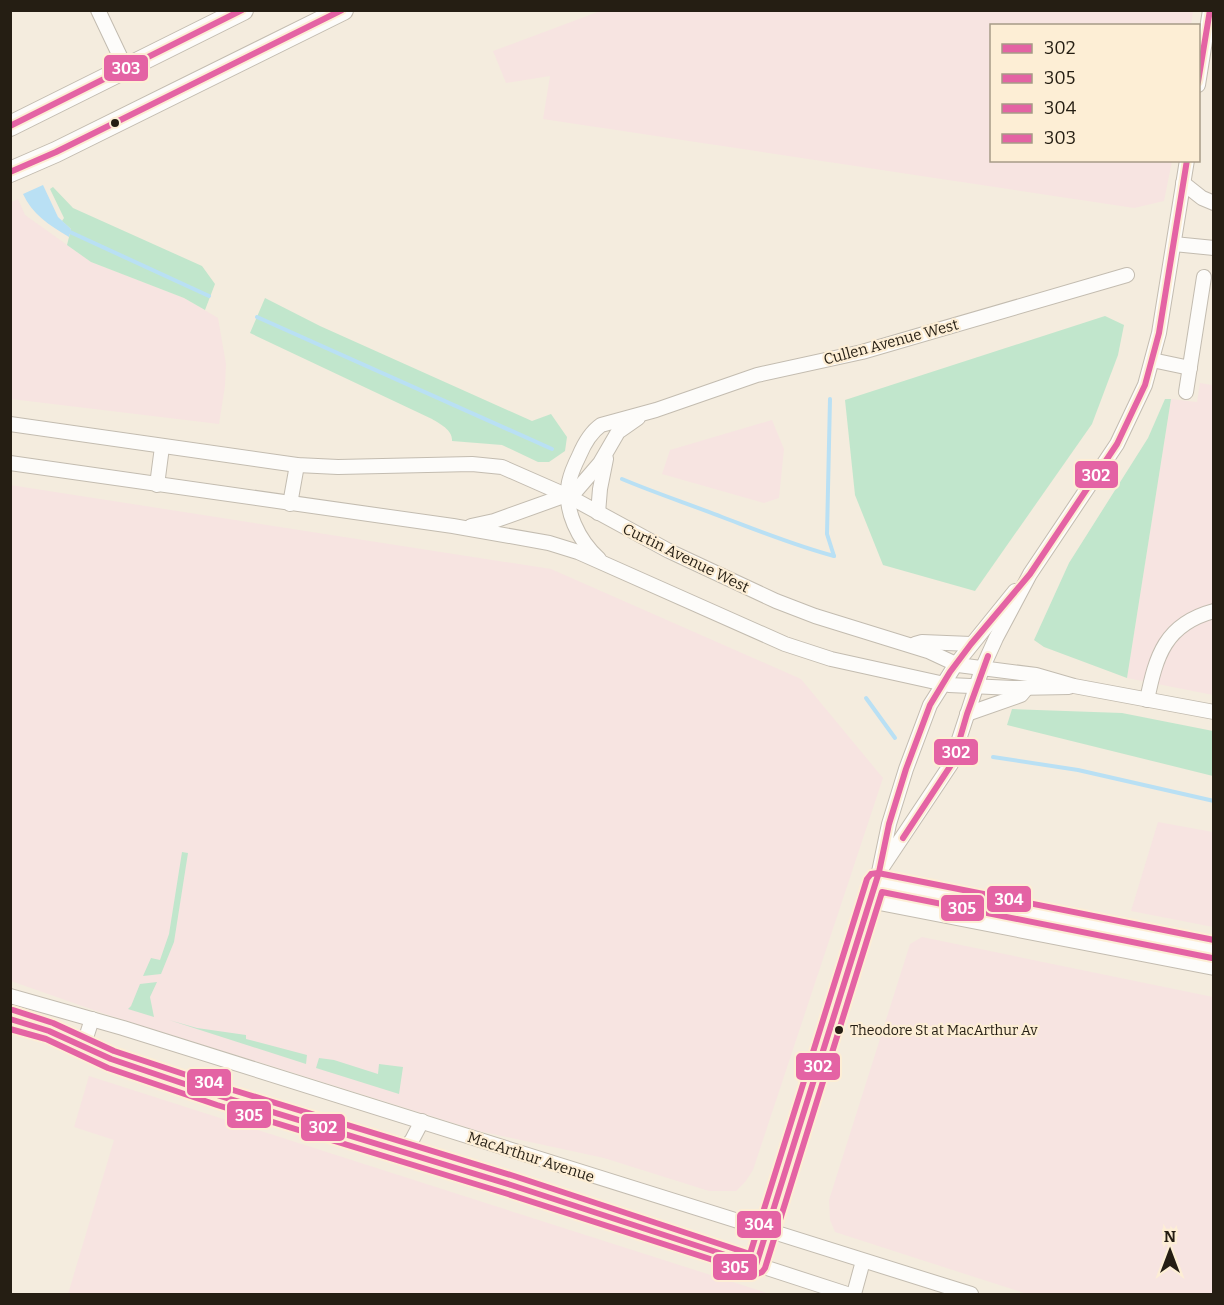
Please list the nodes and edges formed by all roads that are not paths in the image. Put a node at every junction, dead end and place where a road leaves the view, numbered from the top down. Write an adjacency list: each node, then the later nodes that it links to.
1 (98, 10): 5 (street)
2 (243, 10): 5 (highway)
3 (343, 10): 9 (highway)
4 (1210, 10): 6 (street)
5 (126, 69): 7 (highway)
6 (1200, 72)
7 (10, 126)
8 (1187, 162): 10 (street)
9 (10, 172)
10 (1183, 183): 11 (street); 12 (street)
11 (1214, 203)
12 (1174, 244): 13 (street); 16 (street)
13 (1214, 248)
14 (1127, 275): 19 (street, Cullen Avenue West)
15 (1204, 277): 17 (street)
16 (1152, 360): 17 (street); 31 (street)
17 (1190, 368): 18 (street)
18 (1186, 392)
19 (656, 410): 21 (street, Cullen Avenue West); 26 (street, Cullen Avenue West)
20 (10, 424): 22 (street, Curtin Avenue West)
21 (611, 446): 26 (street, Cullen Avenue West); 28 (street)
22 (162, 447): 24 (street, Curtin Avenue West); 25 (street)
23 (10, 463): 25 (street, Curtin Avenue West)
24 (297, 465): 26 (street, Curtin Avenue West); 27 (street)
25 (157, 484): 27 (street, Curtin Avenue West)
26 (568, 496): 28 (street, Curtin Avenue West); 29 (street, Cullen Avenue West); 30 (street, Cullen Avenue West)
27 (290, 504): 29 (street, Curtin Avenue West)
28 (598, 513): 34 (street, Curtin Avenue West)
29 (453, 526): 30 (street, Curtin Avenue West)
30 (608, 566): 37 (street, Curtin Avenue West)
31 (1030, 574): 33 (street); 36 (street)
32 (1214, 611): 41 (street)
33 (971, 644): 34 (street); 35 (street)
34 (911, 646): 35 (street, Curtin Avenue West)
35 (956, 664): 36 (street, Curtin Avenue West); 37 (street)
36 (982, 669): 38 (street, Curtin Avenue West); 39 (street)
37 (942, 684): 39 (street, Curtin Avenue West); 44 (street)
38 (1074, 686): 40 (street, Curtin Avenue West); 41 (street, Curtin Avenue West)
39 (976, 687): 40 (street, Curtin Avenue West); 43 (street)
40 (1027, 687): 43 (street)
41 (1147, 700): 42 (street, Curtin Avenue West)
42 (1214, 712)
43 (967, 714): 44 (street)
44 (878, 877): 45 (street); 46 (street)
45 (869, 901): 47 (street); 54 (street)
46 (1214, 949)
47 (1214, 968)
48 (10, 996): 50 (street, MacArthur Avenue)
49 (10, 1019): 51 (street)
50 (92, 1019): 51 (street); 52 (street, MacArthur Avenue)
51 (83, 1047): 53 (street)
52 (422, 1121): 53 (street); 54 (street, MacArthur Avenue)
53 (401, 1153): 56 (street)
54 (766, 1231): 55 (street, MacArthur Avenue); 56 (street)
55 (863, 1261): 58 (street); 59 (street, MacArthur Avenue)
56 (756, 1266): 57 (street)
57 (847, 1294)
58 (854, 1294)
59 (971, 1294)

